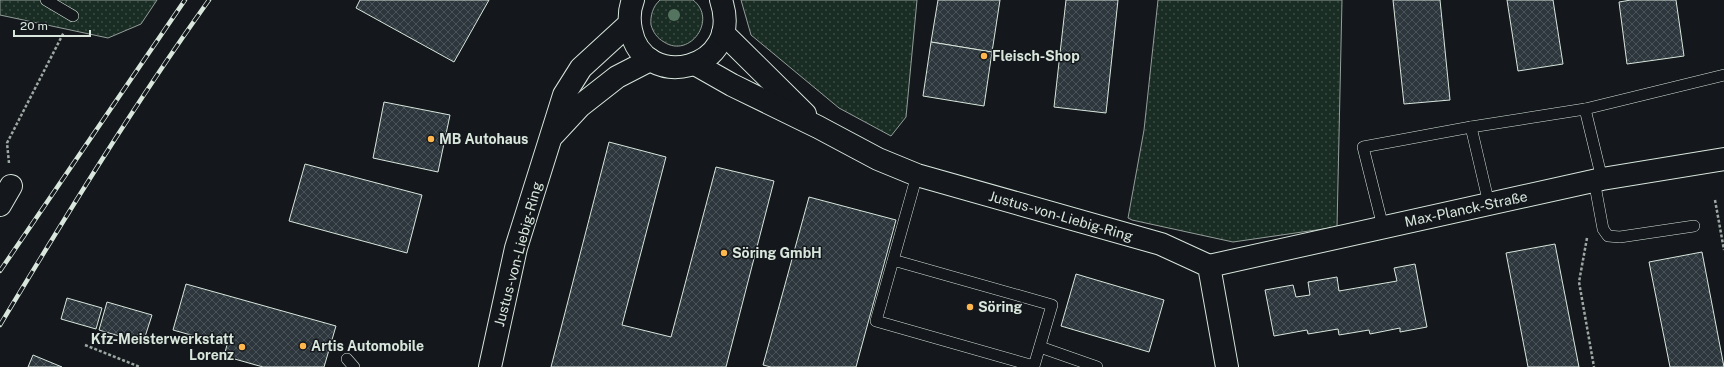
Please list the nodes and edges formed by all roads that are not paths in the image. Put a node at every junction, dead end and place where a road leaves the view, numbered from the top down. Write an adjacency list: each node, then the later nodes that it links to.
1 (46, 0): 4 (lane)
2 (721, 0): 5 (street)
3 (629, 8): 6 (street); 12 (street, Justus-von-Liebig-Ring)
4 (73, 16)
5 (723, 33): 7 (street); 10 (street, Justus-von-Liebig-Ring)
6 (650, 60): 7 (street); 12 (street, Justus-von-Liebig-Ring)
7 (695, 64): 10 (street, Justus-von-Liebig-Ring)
8 (1724, 75): 9 (lane)
9 (1585, 109): 11 (lane); 15 (lane)
10 (818, 128): 14 (street, Justus-von-Liebig-Ring)
11 (1471, 128): 17 (lane); 20 (lane)
12 (548, 141): 24 (street, Justus-von-Liebig-Ring)
13 (1724, 159): 15 (street, Max-Planck-Straße)
14 (917, 175): 21 (lane); 22 (street, Justus-von-Liebig-Ring)
15 (1598, 180): 17 (street, Max-Planck-Straße); 19 (lane)
16 (11, 186): 18 (street)
17 (1489, 204): 20 (street, Max-Planck-Straße)
18 (0, 205)
19 (1694, 226)
20 (1383, 227): 22 (street, Max-Planck-Straße)
21 (893, 260): 23 (lane); 23 (lane)
22 (1210, 266): 26 (street)
23 (1040, 346): 25 (lane)
24 (490, 367)
25 (1098, 367)
26 (1227, 367)

